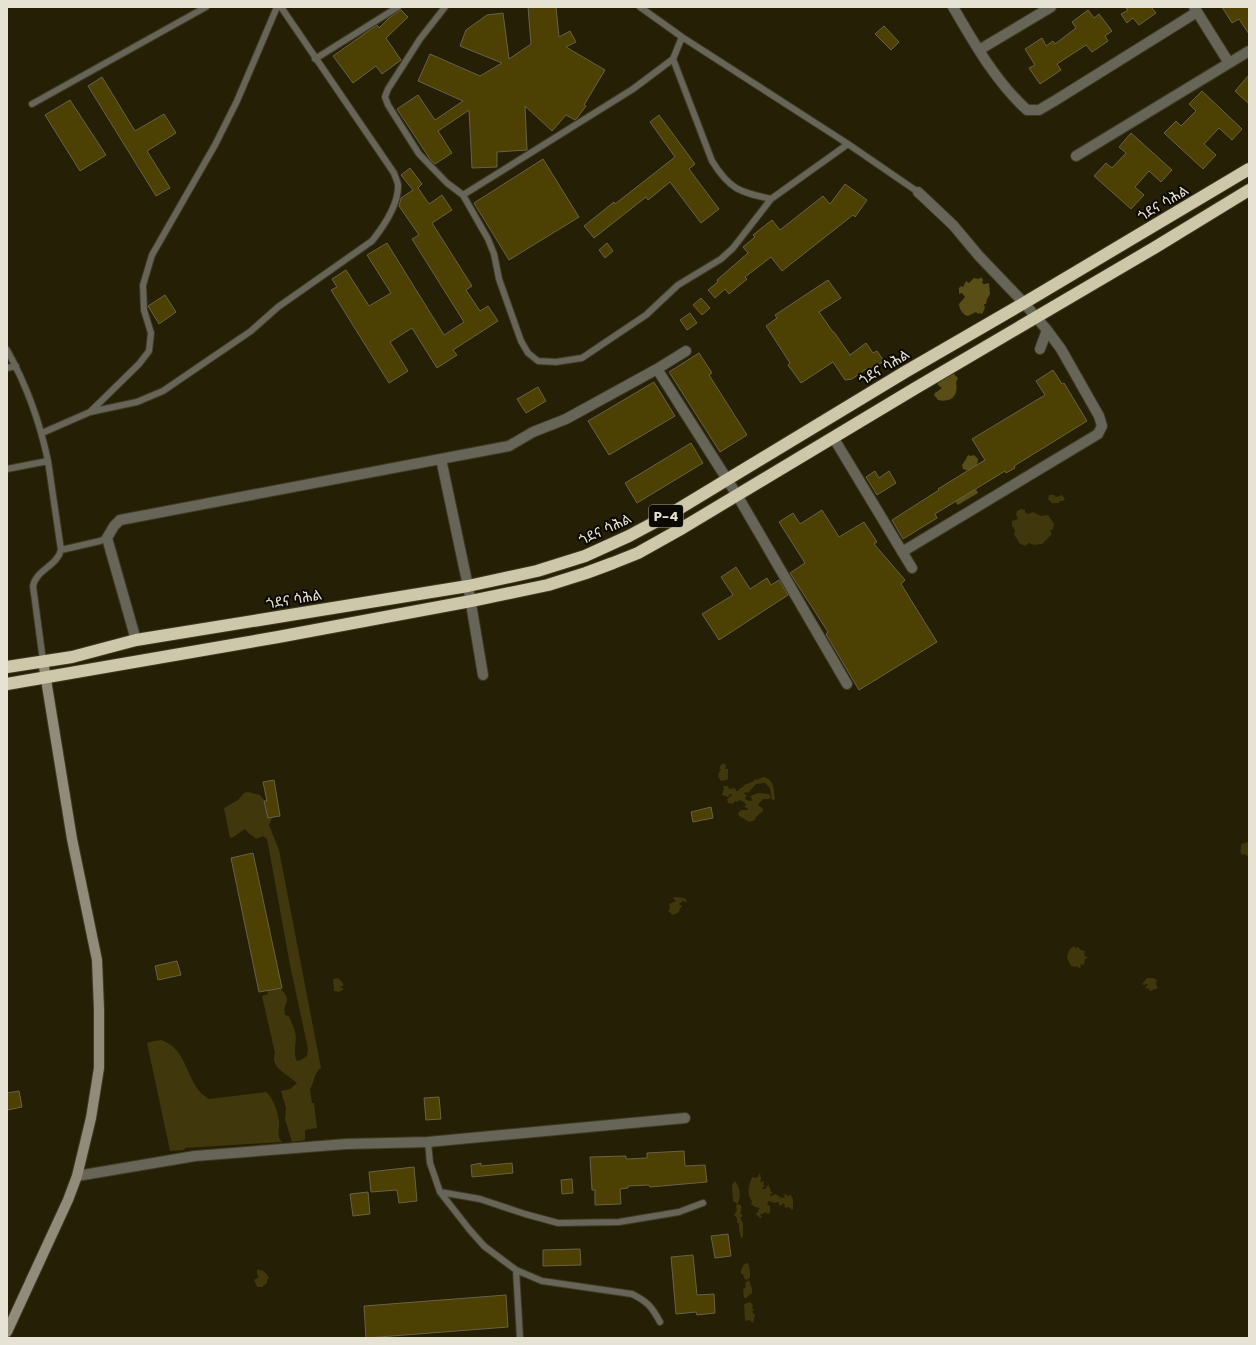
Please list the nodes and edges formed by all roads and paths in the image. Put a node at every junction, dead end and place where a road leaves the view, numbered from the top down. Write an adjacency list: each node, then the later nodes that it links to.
1 (206, 7): 16 (lane)
2 (277, 7): 35 (lane)
3 (282, 7): 13 (lane)
4 (398, 7): 13 (lane)
5 (444, 7): 22 (lane)
6 (640, 7): 10 (lane)
7 (953, 7): 11 (street)
8 (1051, 7): 11 (street)
9 (1195, 10): 11 (street); 15 (street)
10 (682, 37): 14 (lane); 17 (lane)
11 (979, 50)
12 (1249, 51): 15 (street)
13 (315, 59): 35 (lane)
14 (673, 59): 22 (lane); 23 (lane)
15 (1229, 63): 18 (street)
16 (32, 104)
17 (848, 144): 21 (lane); 23 (lane)
18 (1076, 156)
19 (1249, 169): 24 (highway, ጎደና ሳሕል / P-4)
20 (1249, 190): 25 (highway, P-4)
21 (918, 192): 26 (street)
22 (463, 195): 23 (lane)
23 (771, 199)
24 (1184, 208): 25 (highway); 26 (highway, ጎደና ሳሕል / P-4)
25 (1193, 223): 27 (highway, P-4)
26 (1024, 303): 27 (street); 41 (highway, ጎደና ሳሕል / P-4)
27 (1036, 317): 28 (street); 37 (highway, P-4)
28 (1048, 330): 29 (street); 45 (street)
29 (1040, 349)
30 (7, 350): 32 (lane)
31 (686, 351): 34 (street)
32 (16, 366): 33 (lane); 36 (lane)
33 (7, 368)
34 (657, 369): 38 (street); 41 (street)
35 (90, 412): 36 (lane)
36 (42, 433): 39 (lane)
37 (833, 437): 42 (highway, P-4); 45 (street)
38 (441, 459): 43 (street); 47 (street)
39 (48, 461): 40 (lane); 44 (lane)
40 (7, 469)
41 (726, 480): 42 (street); 47 (highway, ጎደና ሳሕል / P-4)
42 (736, 495): 48 (highway, P-4); 57 (street)
43 (107, 538): 44 (lane); 50 (street)
44 (61, 550): 52 (lane)
45 (902, 552): 46 (street)
46 (912, 568)
47 (468, 586): 48 (street); 49 (highway, ጎደና ሳሕል / P-4)
48 (470, 601): 51 (highway, P-4); 54 (street)
49 (250, 622): 50 (highway, ጎደና ሳሕል / P-4); 51 (highway)
50 (136, 640): 52 (highway, ጎደና ሳሕል / P-4)
51 (256, 641): 55 (highway, P-4)
52 (42, 661): 53 (highway, ጎደና ሳሕል / P-4); 55 (street)
53 (7, 667)
54 (483, 675)
55 (45, 677): 56 (highway, P-4); 60 (street)
56 (7, 684)
57 (847, 684)
58 (685, 1118): 59 (street)
59 (428, 1142): 60 (street); 61 (lane)
60 (77, 1176): 65 (street)
61 (440, 1192): 62 (lane); 63 (lane)
62 (703, 1203)
63 (516, 1270): 64 (lane); 66 (lane)
64 (660, 1322)
65 (7, 1332)
66 (520, 1338)

